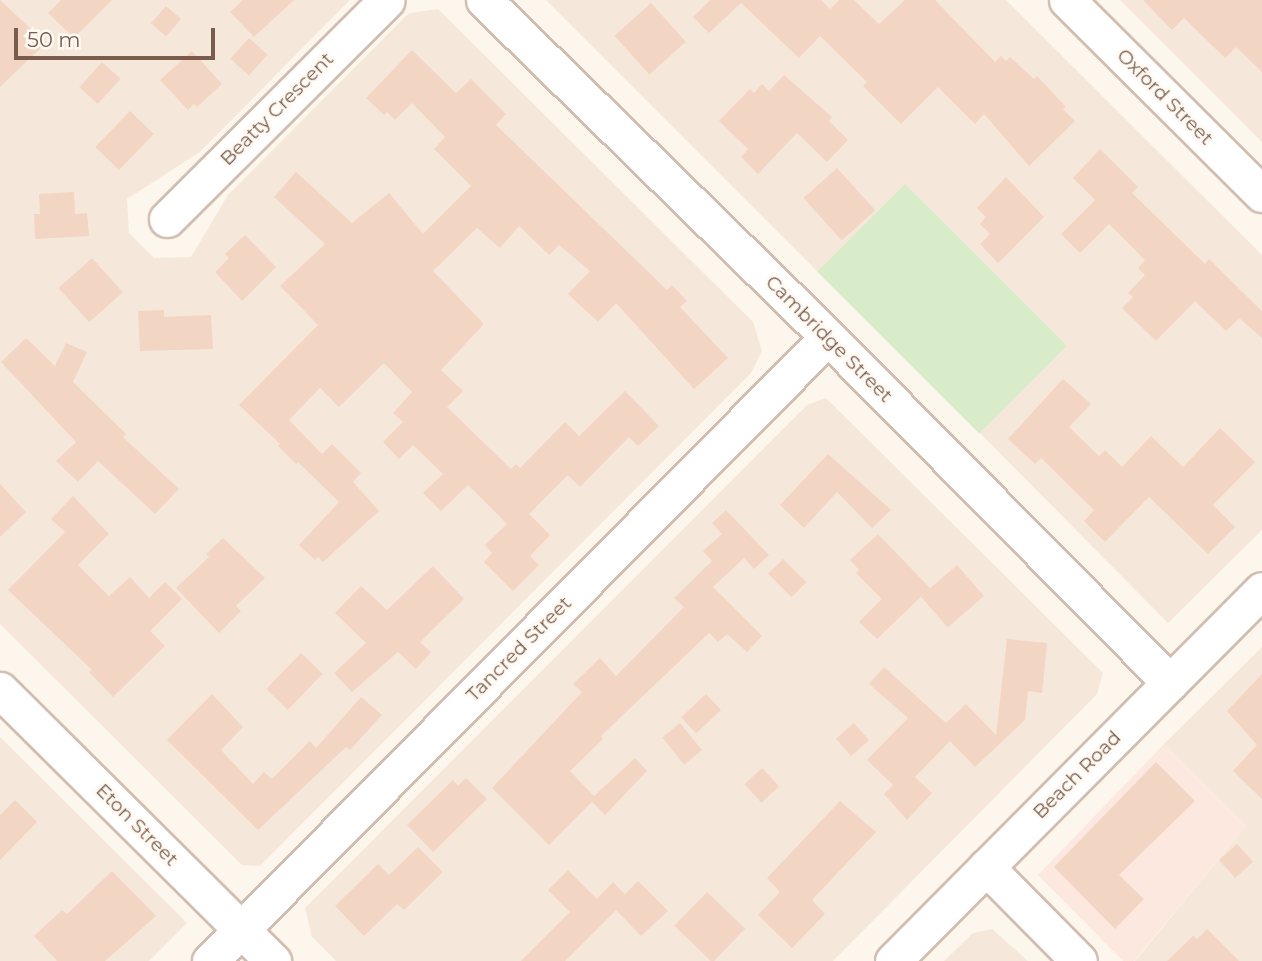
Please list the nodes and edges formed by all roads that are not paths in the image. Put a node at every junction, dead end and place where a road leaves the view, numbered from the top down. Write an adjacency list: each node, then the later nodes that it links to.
1 (387, 0): 5 (street, Beatty Crescent)
2 (484, 0): 6 (street, Cambridge Street)
3 (1067, 0): 4 (street, Oxford Street)
4 (1262, 194)
5 (167, 219)
6 (828, 337): 8 (street, Cambridge Street); 11 (street, Tancred Street)
7 (1262, 590): 8 (street, Beach Road)
8 (1170, 682): 10 (street, Beach Road)
9 (0, 690): 11 (street, Eton Street)
10 (986, 867): 14 (street, Beach Road); 15 (street)
11 (241, 929): 12 (street, Tancred Street); 13 (street, Eton Street)
12 (209, 961)
13 (273, 961)
14 (893, 961)
15 (1079, 961)

